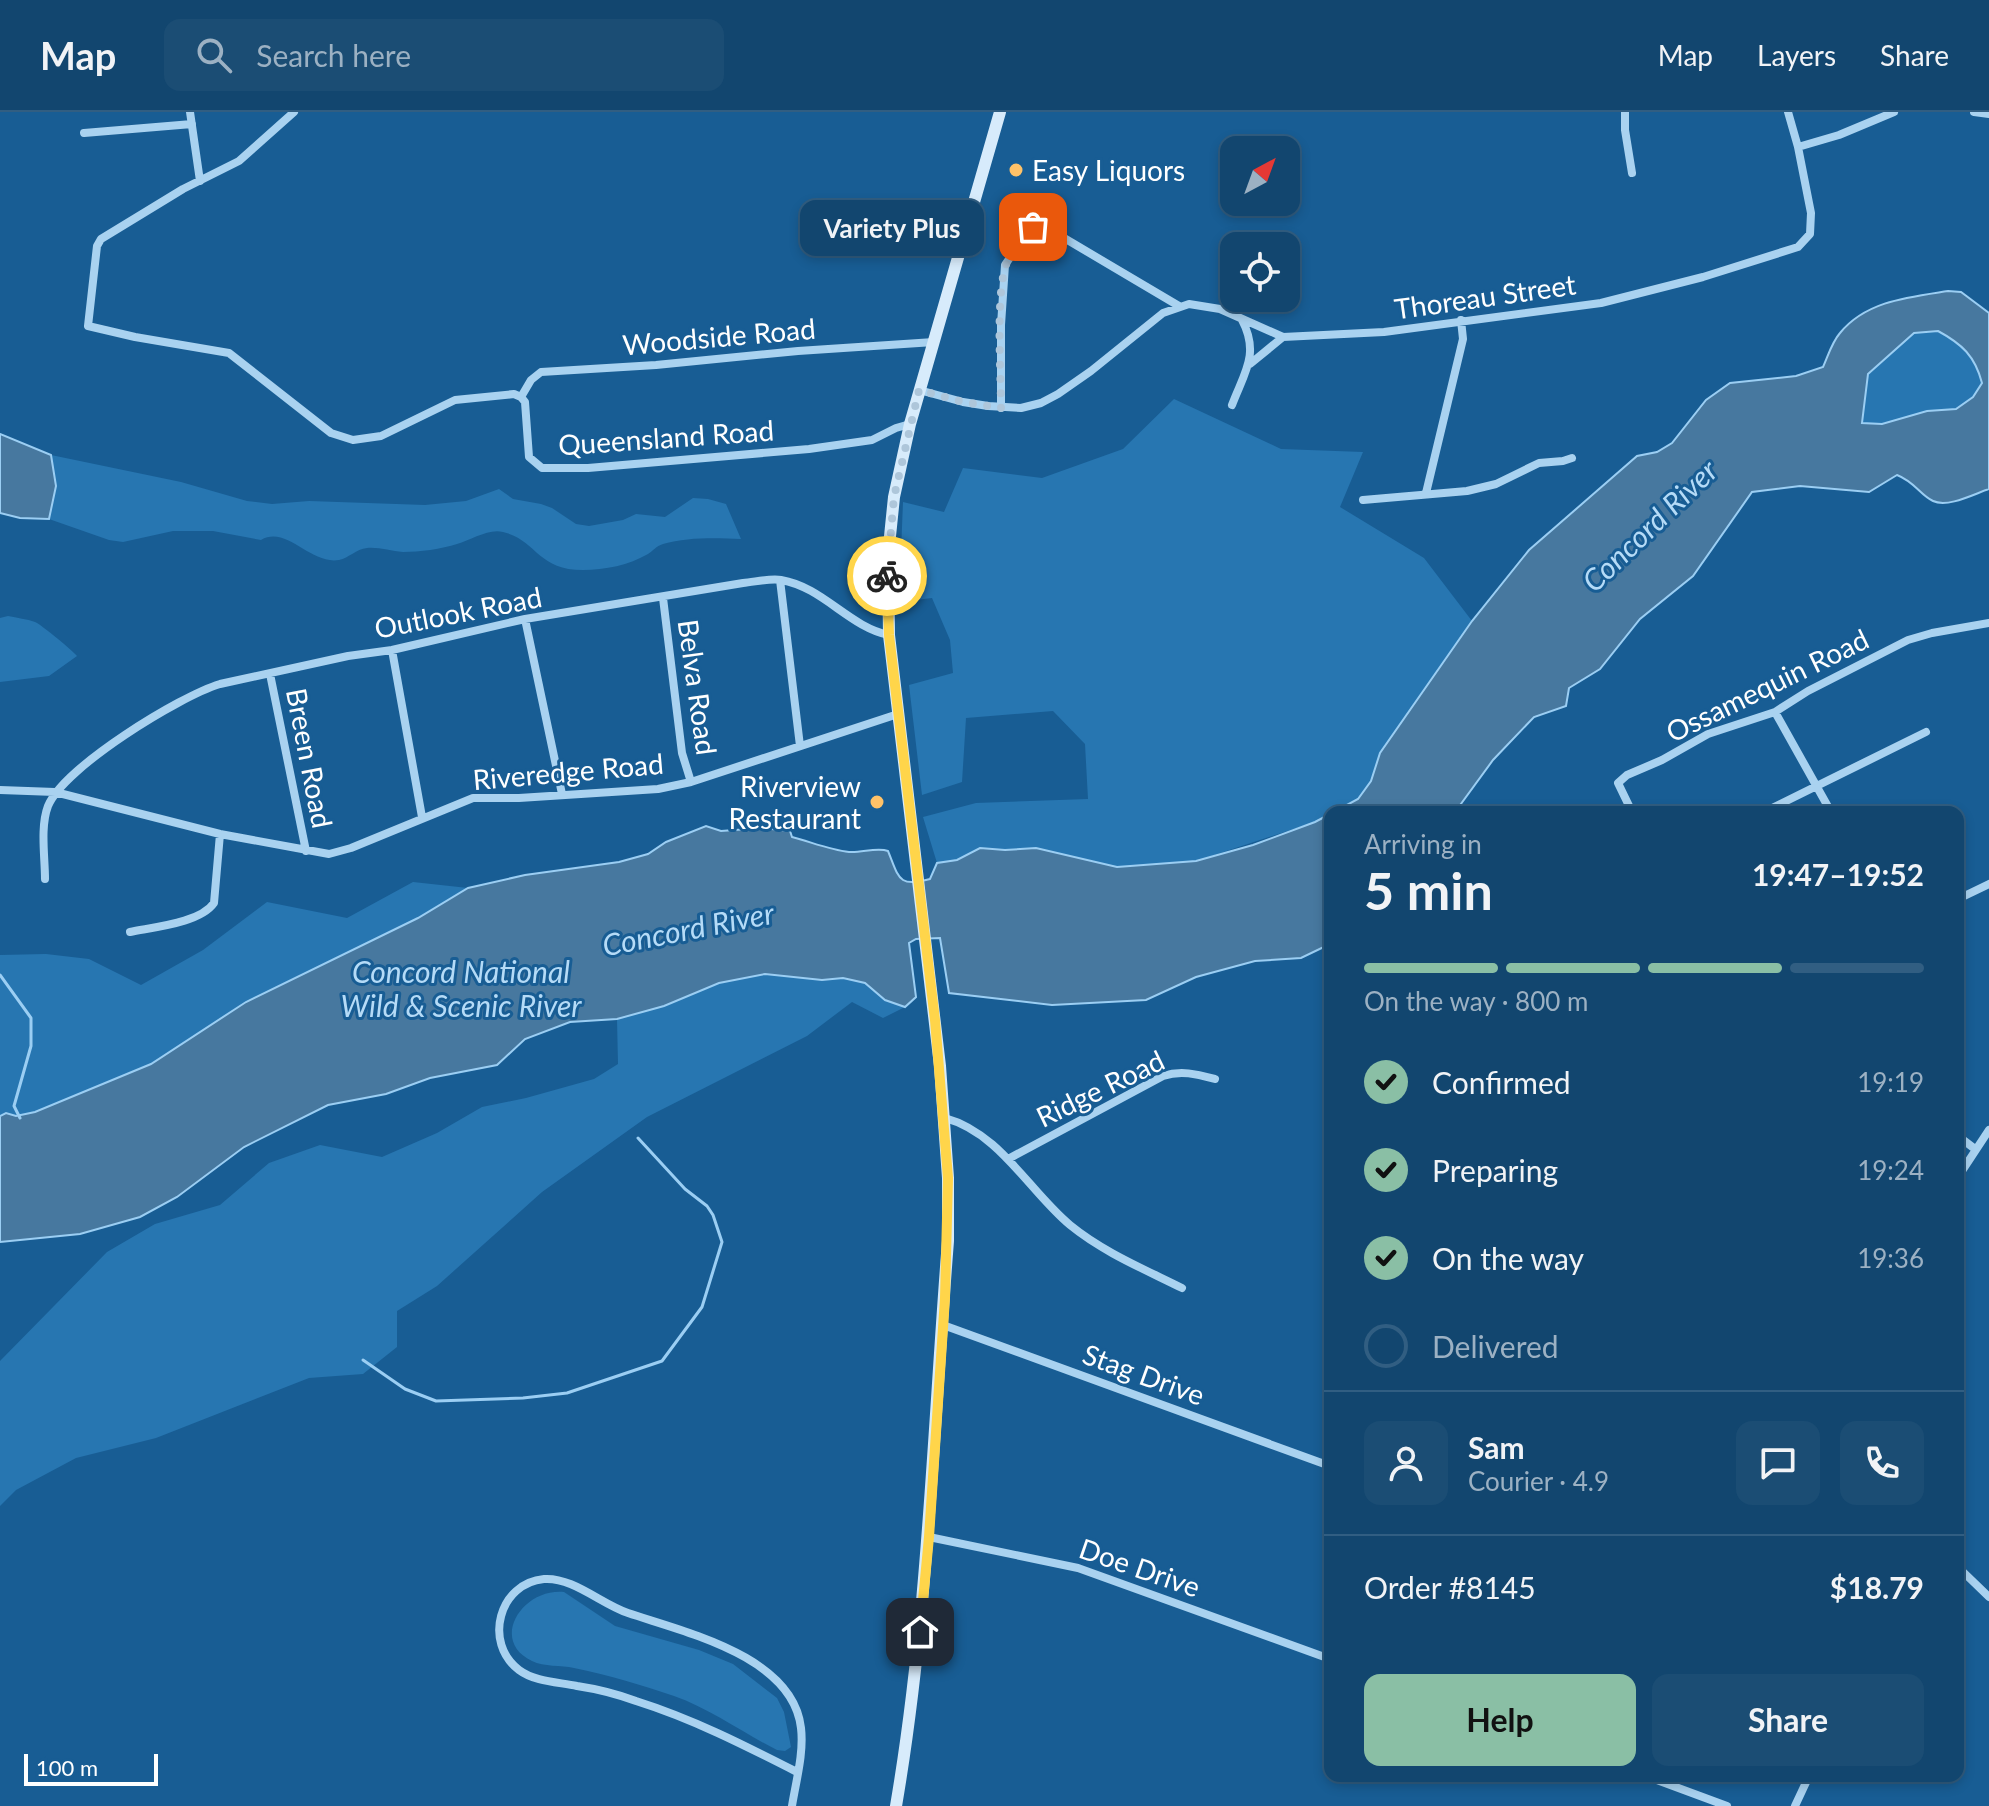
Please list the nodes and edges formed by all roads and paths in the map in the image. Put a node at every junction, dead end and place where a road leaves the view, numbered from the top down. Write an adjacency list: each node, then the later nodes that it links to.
1 (190, 112): 9 (street)
2 (294, 112): 13 (street)
3 (1000, 112): 18 (main road)
4 (1625, 112): 12 (street)
5 (1788, 112): 11 (street)
6 (1894, 112): 11 (street)
7 (1974, 112): 8 (street)
8 (1989, 114)
9 (192, 124): 10 (street); 13 (street)
10 (84, 133)
11 (1798, 147): 16 (street, Thoreau Street)
12 (1632, 173)
13 (200, 181): 21 (street)
14 (1179, 306): 15 (street, Thoreau Street); 23 (street); 23 (street)
15 (1241, 320): 17 (street, Thoreau Street); 19 (street)
16 (1461, 320): 17 (street, Thoreau Street); 26 (street)
17 (1283, 337): 19 (street)
18 (934, 342): 20 (main road); 21 (street, Woodside Road)
19 (1250, 364): 22 (street)
20 (919, 390): 23 (street); 24 (main road)
21 (521, 397): 24 (street, Queensland Road)
22 (1232, 405)
23 (1001, 408)
24 (910, 424): 32 (main road)
25 (1572, 458): 26 (street)
26 (1426, 493): 27 (street)
27 (1363, 500)
28 (780, 580): 29 (street, Outlook Road); 32 (street, Outlook Road); 38 (street)
29 (663, 598): 30 (street, Outlook Road); 39 (street, Belva Road)
30 (525, 619): 33 (street, Outlook Road); 43 (street)
31 (1989, 623): 35 (street, Ossamequin Road)
32 (889, 635): 36 (main road)
33 (392, 650): 34 (street, Outlook Road); 47 (street)
34 (270, 674): 42 (street, Outlook Road); 49 (street, Breen Road)
35 (1775, 712): 40 (street); 44 (street, Ossamequin Road)
36 (898, 714): 38 (street, Riveredge Road); 55 (main road)
37 (1926, 732): 40 (street)
38 (800, 746): 39 (street, Riveredge Road)
39 (691, 782): 43 (street, Riveredge Road)
40 (1818, 787): 45 (street); 46 (street)
41 (0, 790): 42 (street, Riveredge Road)
42 (55, 792): 48 (street, Riveredge Road); 50 (street)
43 (562, 794): 47 (street, Riveredge Road)
44 (1628, 806)
45 (1777, 806)
46 (1828, 806)
47 (422, 817): 49 (street, Riveredge Road)
48 (220, 834): 49 (street, Riveredge Road); 53 (street)
49 (306, 851)
50 (45, 879)
51 (1989, 884): 52 (street)
52 (1964, 896)
53 (130, 932)
54 (1215, 1079): 59 (street, Ridge Road)
55 (945, 1118): 59 (street); 62 (main road)
56 (1989, 1130): 58 (street)
57 (1964, 1141): 58 (street)
58 (1975, 1149): 60 (street)
59 (1008, 1159): 61 (street)
60 (1964, 1167)
61 (1182, 1288)
62 (943, 1325): 63 (street, Stag Drive); 64 (main road)
63 (1324, 1464)
64 (929, 1537): 67 (street, Doe Drive); 72 (main road)
65 (1964, 1573): 66 (street)
66 (1989, 1597)
67 (1324, 1657)
68 (797, 1772): 68 (street); 71 (street)
69 (1662, 1782): 73 (street)
70 (1806, 1782): 74 (street)
71 (792, 1806)
72 (896, 1806)
73 (1727, 1806)
74 (1795, 1806)

